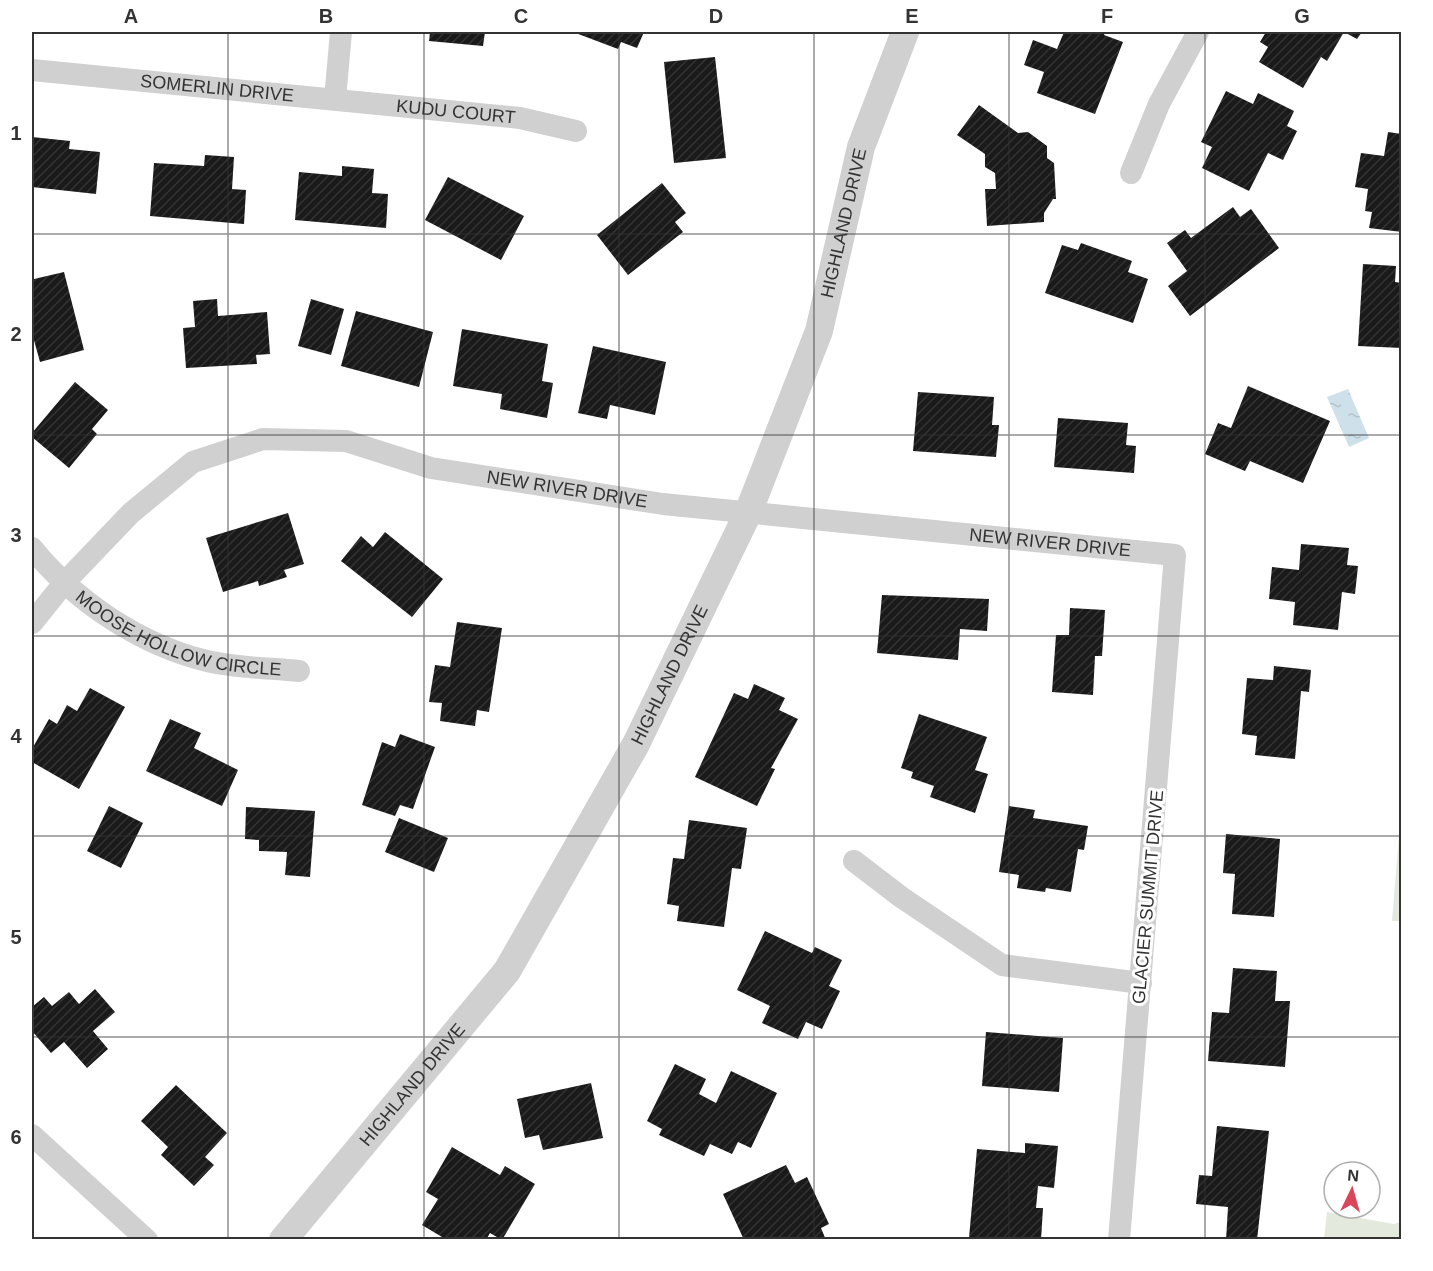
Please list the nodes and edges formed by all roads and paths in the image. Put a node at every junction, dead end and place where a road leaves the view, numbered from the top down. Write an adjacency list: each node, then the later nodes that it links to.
1 (342, 32): 5 (street)
2 (904, 32): 8 (street, HIGHLAND DRIVE)
3 (1198, 32): 7 (street)
4 (32, 70): 5 (street, SOMERLIN DRIVE)
5 (335, 99): 6 (street, KUDU COURT)
6 (576, 131)
7 (1131, 173)
8 (748, 513): 10 (street, NEW RIVER DRIVE); 11 (street, NEW RIVER DRIVE); 18 (street, HIGHLAND DRIVE)
9 (32, 548): 11 (street, MOOSE HOLLOW CIRCLE)
10 (1175, 555): 15 (street, GLACIER SUMMIT DRIVE)
11 (65, 582): 12 (street, NEW RIVER DRIVE); 13 (street, MOOSE HOLLOW CIRCLE)
12 (32, 623)
13 (299, 671)
14 (854, 861): 15 (street)
15 (1141, 983): 19 (street, GLACIER SUMMIT DRIVE)
16 (32, 1135): 17 (street)
17 (147, 1239)
18 (283, 1239)
19 (1119, 1239)

